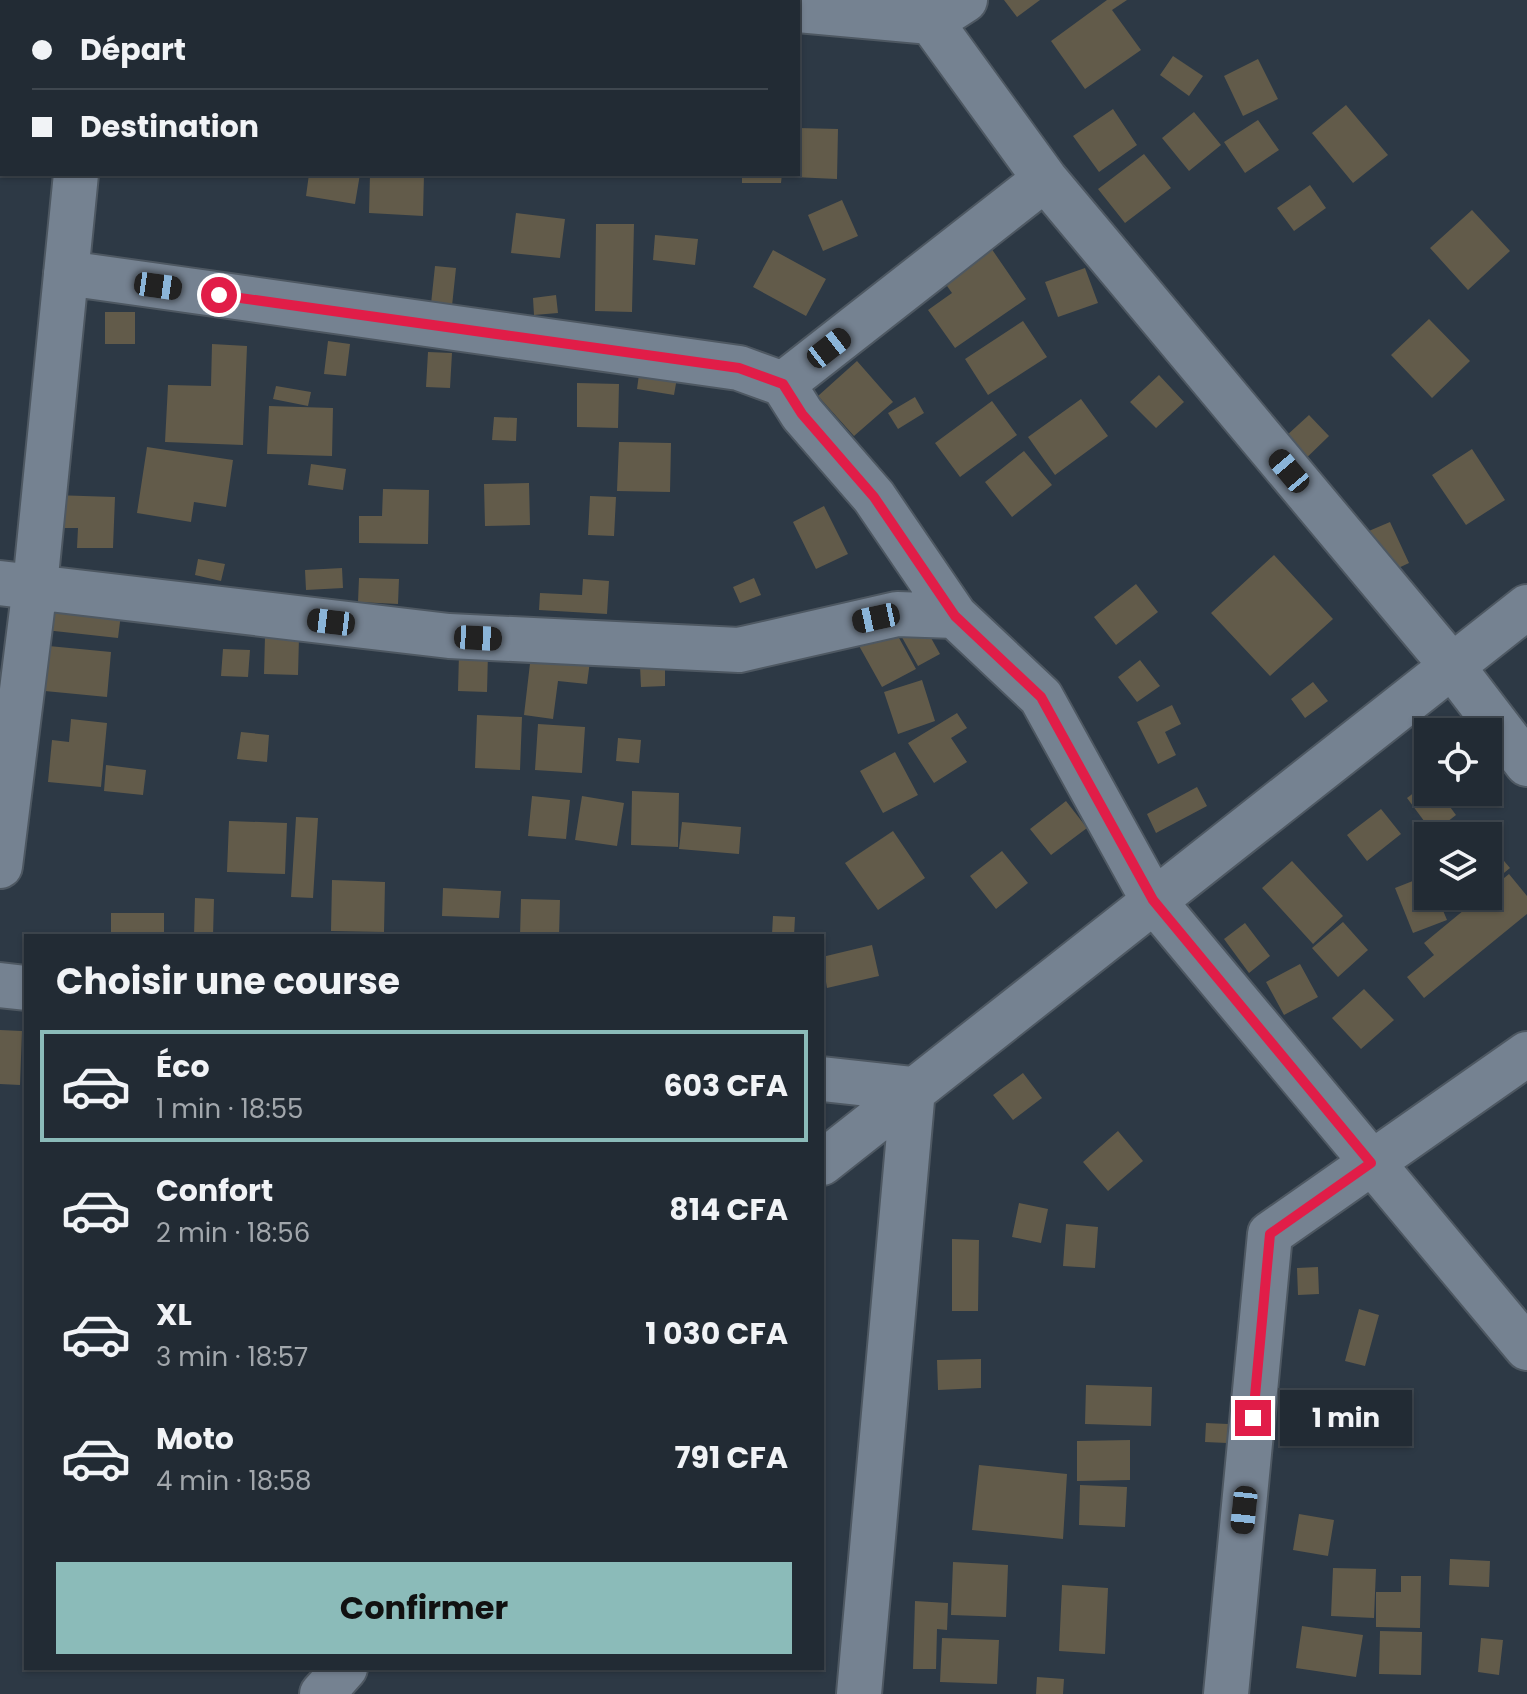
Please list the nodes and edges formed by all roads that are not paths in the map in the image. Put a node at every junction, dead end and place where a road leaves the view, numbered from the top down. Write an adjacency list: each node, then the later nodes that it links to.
1 (800, 10): 2 (street)
2 (948, 11): 4 (street)
3 (76, 176): 5 (street)
4 (1045, 179): 6 (street); 10 (street)
5 (66, 273): 6 (street); 7 (street)
6 (783, 384): 9 (street)
7 (18, 584): 9 (street); 12 (street)
8 (1527, 607): 10 (street)
9 (955, 616): 13 (street)
10 (1452, 666): 11 (street); 13 (street)
11 (1527, 764)
12 (0, 866)
13 (1153, 900): 18 (street); 20 (street)
14 (0, 985): 15 (street)
15 (24, 988)
16 (1527, 1054): 20 (street)
17 (824, 1079): 18 (street)
18 (913, 1089): 19 (street); 24 (street)
19 (824, 1161)
20 (1371, 1163): 21 (street); 25 (street)
21 (1527, 1348)
22 (343, 1670): 23 (street)
23 (322, 1694)
24 (859, 1694)
25 (1226, 1694)

